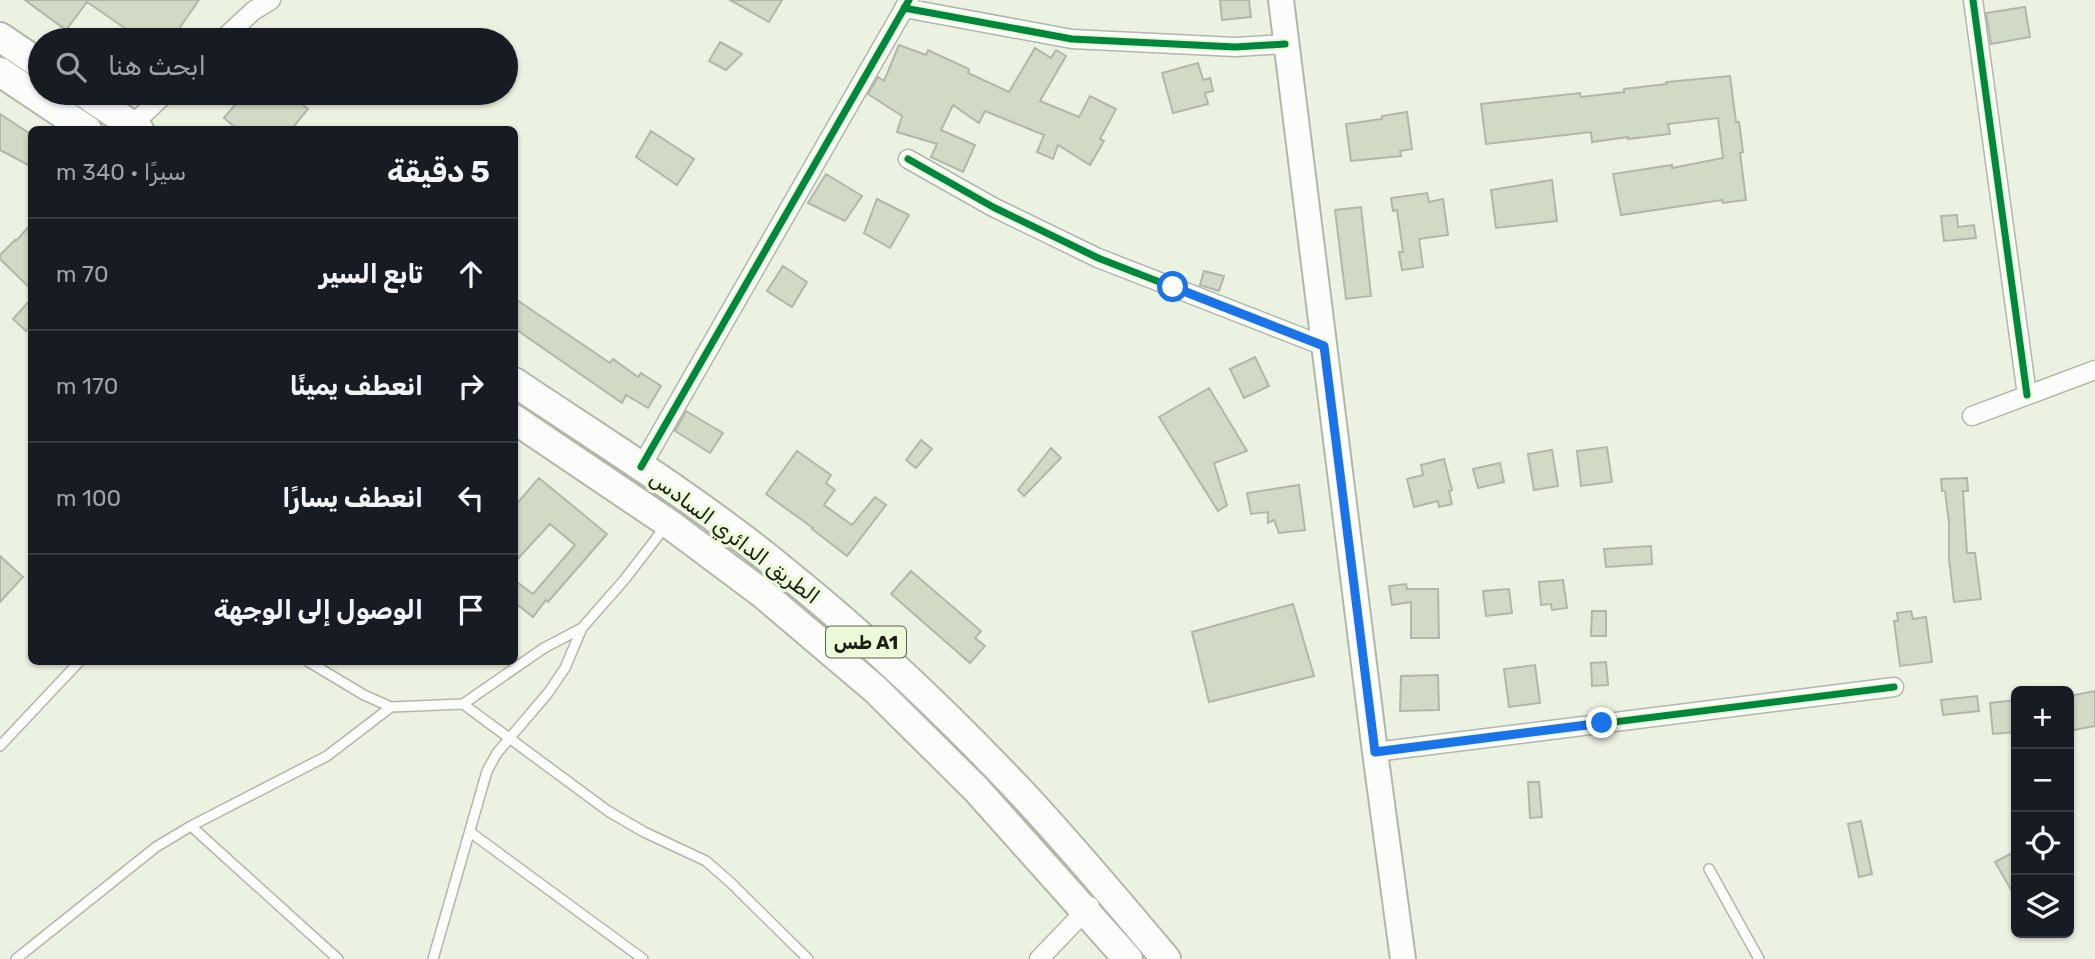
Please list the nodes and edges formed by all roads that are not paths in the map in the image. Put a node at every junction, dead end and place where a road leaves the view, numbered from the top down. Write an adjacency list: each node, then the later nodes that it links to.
1 (271, 0): 5 (street)
2 (1281, 0): 7 (main road)
3 (1973, 0): 21 (street)
4 (906, 4): 7 (street); 24 (street)
5 (235, 28)
6 (0, 37): 8 (highway)
7 (1285, 44): 18 (main road)
8 (28, 56)
9 (0, 72): 10 (highway)
10 (28, 91)
11 (50, 105): 14 (highway)
12 (102, 105): 15 (highway)
13 (155, 105): 16 (street)
14 (81, 126)
15 (134, 126)
16 (136, 126)
17 (908, 159): 18 (street)
18 (1324, 346): 37 (main road)
19 (2095, 370): 21 (street)
20 (518, 385): 24 (highway, الطريق الدائري السادس / طس A1)
21 (2027, 395): 22 (street)
22 (1972, 416)
23 (518, 422): 26 (highway, الطريق الدائري السادس / طس A1)
24 (641, 467): 25 (highway, الطريق الدائري السادس / طس A1)
25 (688, 498): 26 (highway); 31 (highway, الطريق الدائري السادس / طس A1)
26 (668, 523): 27 (lane); 34 (highway, الطريق الدائري السادس / طس A1)
27 (582, 628): 32 (lane); 35 (lane)
28 (76, 665): 36 (lane)
29 (314, 665): 33 (lane)
30 (1894, 687): 37 (street)
31 (926, 696): 34 (highway); 41 (highway, الطريق الدائري السادس / طس A1)
32 (463, 704): 33 (lane); 35 (lane)
33 (391, 707): 38 (lane)
34 (905, 718): 42 (highway, الطريق الدائري السادس / طس A1)
35 (509, 739): 39 (lane); 47 (lane)
36 (0, 746)
37 (1375, 752): 51 (main road)
38 (191, 826): 43 (lane); 44 (lane)
39 (470, 832): 45 (lane); 46 (lane)
40 (1709, 869): 52 (lane)
41 (1108, 890): 42 (street); 50 (highway, الطريق الدائري السادس / طس A1)
42 (1085, 910): 48 (street); 49 (highway, الطريق الدائري السادس / طس A1)
43 (16, 959)
44 (338, 959)
45 (433, 959)
46 (643, 959)
47 (808, 959)
48 (1039, 959)
49 (1128, 959)
50 (1166, 959)
51 (1402, 959)
52 (1759, 959)

